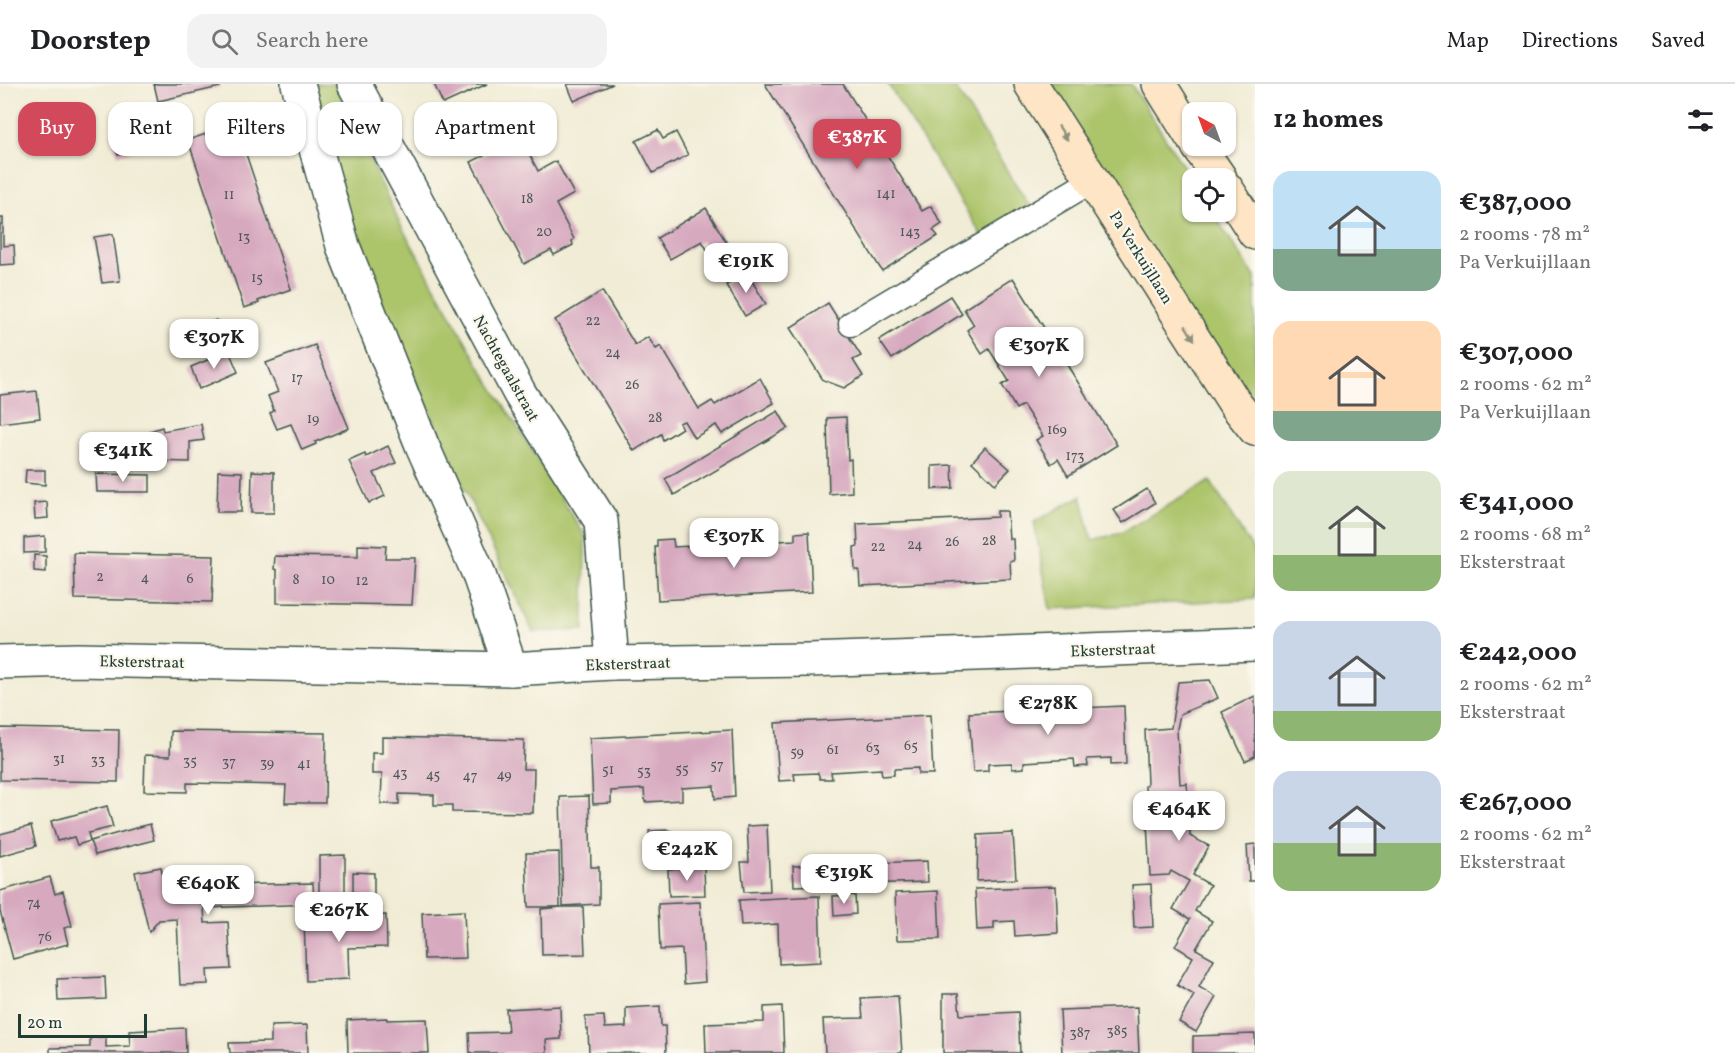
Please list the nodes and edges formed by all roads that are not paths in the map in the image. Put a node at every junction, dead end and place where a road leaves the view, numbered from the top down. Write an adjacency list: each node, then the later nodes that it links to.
1 (298, 84): 14 (street)
2 (354, 84): 13 (street, Nachtegaalstraat)
3 (1031, 84): 6 (street, Pa Verkuijllaan, one-way to 6)
4 (1159, 84): 5 (street)
5 (1182, 120)
6 (1094, 180): 9 (lane); 10 (street, Pa Verkuijllaan, one-way to 10)
7 (1236, 204): 8 (street)
8 (1255, 234)
9 (851, 324)
10 (1255, 429)
11 (1255, 644): 13 (street, Eksterstraat)
12 (0, 662): 14 (street, Eksterstraat)
13 (612, 663): 14 (street, Eksterstraat)
14 (511, 669)

